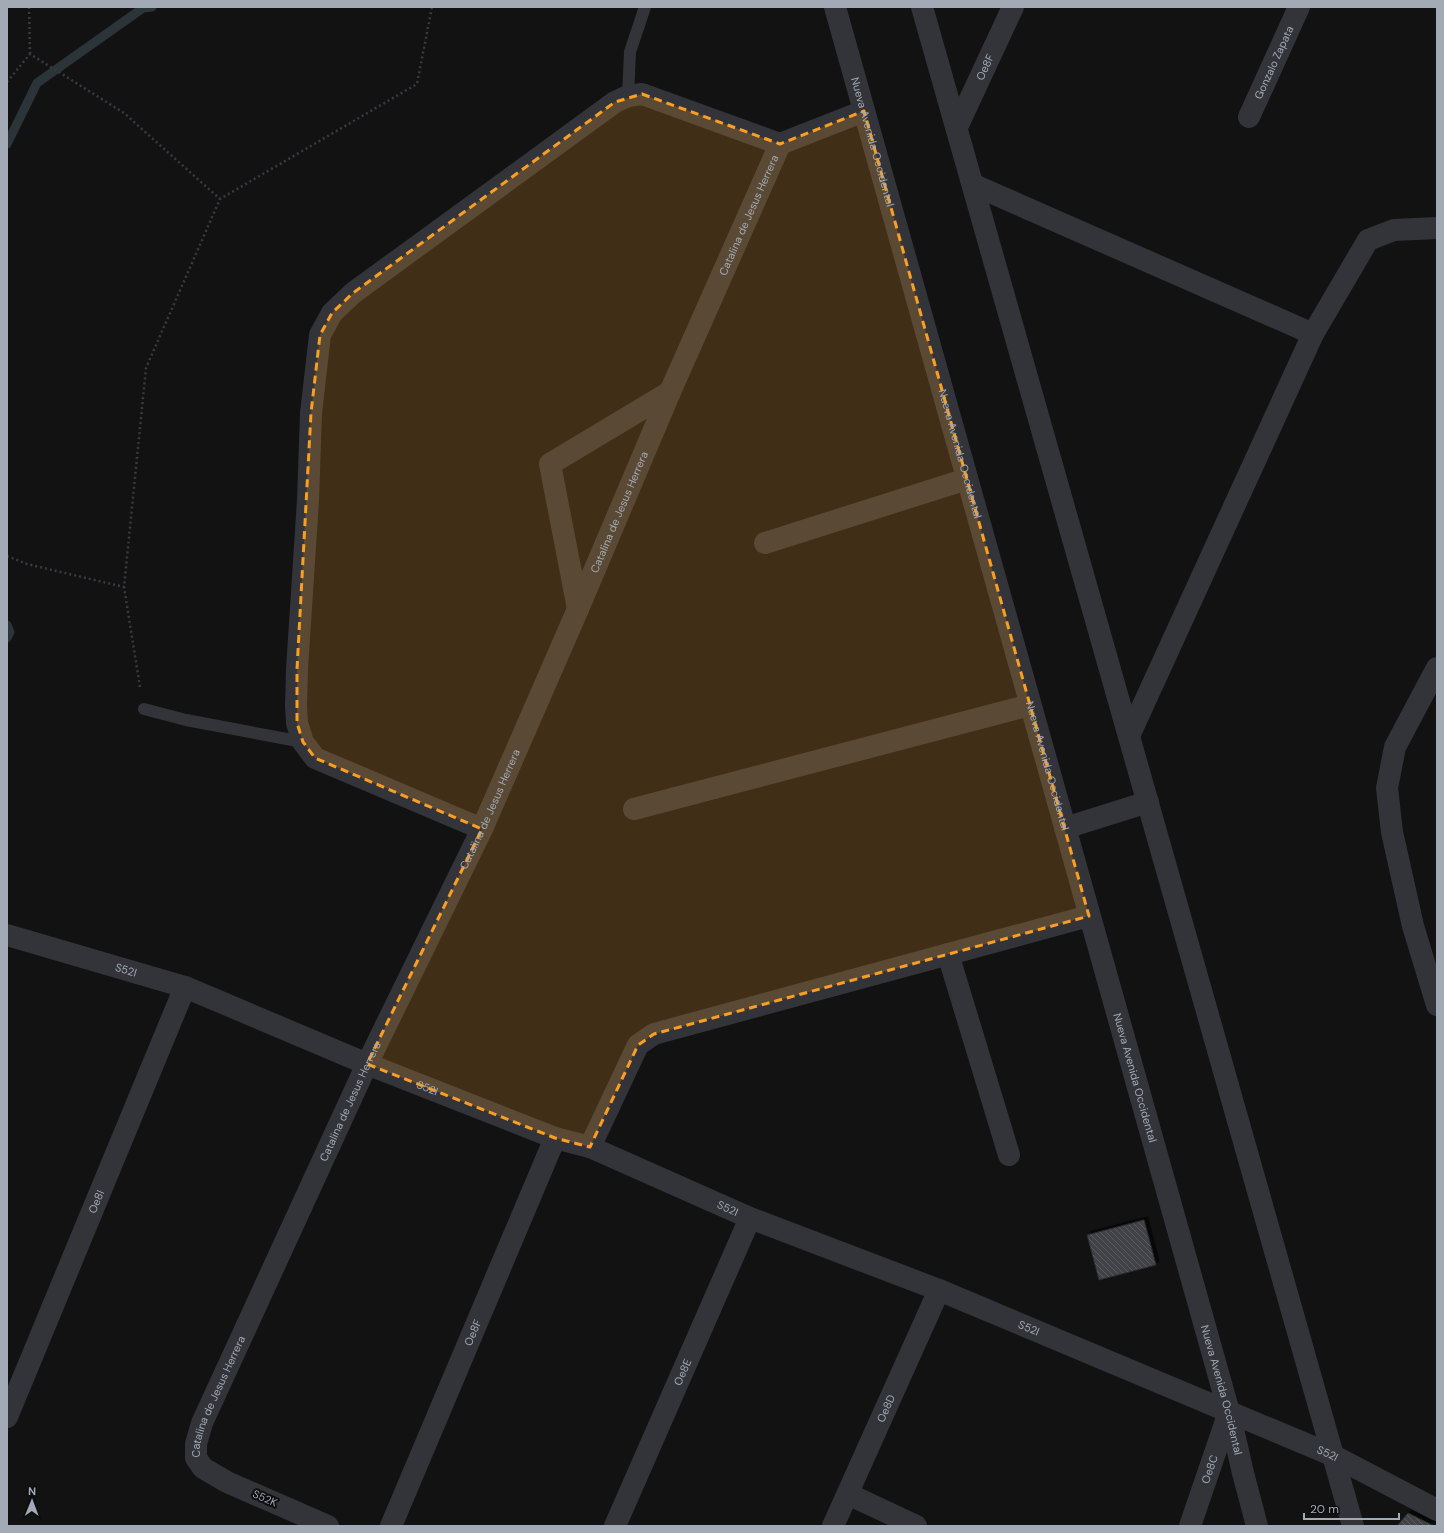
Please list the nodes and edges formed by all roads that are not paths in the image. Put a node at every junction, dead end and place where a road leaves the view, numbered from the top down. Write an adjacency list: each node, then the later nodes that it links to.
1 (645, 7): 6 (lane)
2 (835, 7): 7 (street, Nueva Avenida Occidental)
3 (922, 7): 9 (street)
4 (1013, 7): 9 (street, Oe8F)
5 (1299, 7): 8 (street, Gonzalo Zapata)
6 (628, 96): 10 (street); 22 (street)
7 (864, 111): 10 (street); 15 (street, Nueva Avenida Occidental)
8 (1249, 117)
9 (957, 127): 11 (street)
10 (780, 144): 14 (street, Catalina de Jesus Herrera)
11 (974, 185): 13 (street); 21 (street)
12 (1437, 228): 13 (street)
13 (1313, 334): 21 (street)
14 (670, 392): 17 (street, Catalina de Jesus Herrera); 17 (street)
15 (967, 479): 16 (street); 19 (street, Nueva Avenida Occidental)
16 (766, 543)
17 (578, 609): 26 (street, Catalina de Jesus Herrera)
18 (1437, 668): 31 (street)
19 (1030, 705): 24 (street); 25 (street, Nueva Avenida Occidental)
20 (144, 709): 22 (lane)
21 (1129, 736): 23 (street)
22 (303, 742): 26 (street)
23 (1148, 802): 25 (street); 41 (street)
24 (634, 809)
25 (1065, 828): 27 (street, Nueva Avenida Occidental)
26 (482, 829): 32 (street, Catalina de Jesus Herrera)
27 (1089, 916): 29 (street); 39 (street, Nueva Avenida Occidental)
28 (7, 935): 30 (street, S52I)
29 (948, 954): 34 (street); 35 (street)
30 (185, 987): 32 (street, S52I); 38 (street, Oe8I)
31 (1437, 1005)
32 (367, 1064): 33 (street, S52I); 42 (street, Catalina de Jesus Herrera)
33 (555, 1138): 34 (street, S52I); 46 (street, Oe8F)
34 (590, 1147): 36 (street, S52I)
35 (1009, 1154)
36 (750, 1218): 37 (street, S52I); 47 (street, Oe8E)
37 (939, 1290): 39 (street, S52I); 43 (street, Oe8D)
38 (12, 1394): 40 (street, Oe8I)
39 (1229, 1412): 41 (street, S52I); 50 (street, Oe8C); 51 (street, Nueva Avenida Occidental)
40 (7, 1416)
41 (1332, 1455): 44 (street, S52I); 52 (street)
42 (203, 1468): 45 (street, S52K)
43 (848, 1494): 48 (street, Oe8D); 49 (street)
44 (1437, 1510)
45 (328, 1526)
46 (391, 1526)
47 (615, 1526)
48 (833, 1526)
49 (916, 1526)
50 (1190, 1526)
51 (1257, 1526)
52 (1353, 1526)

